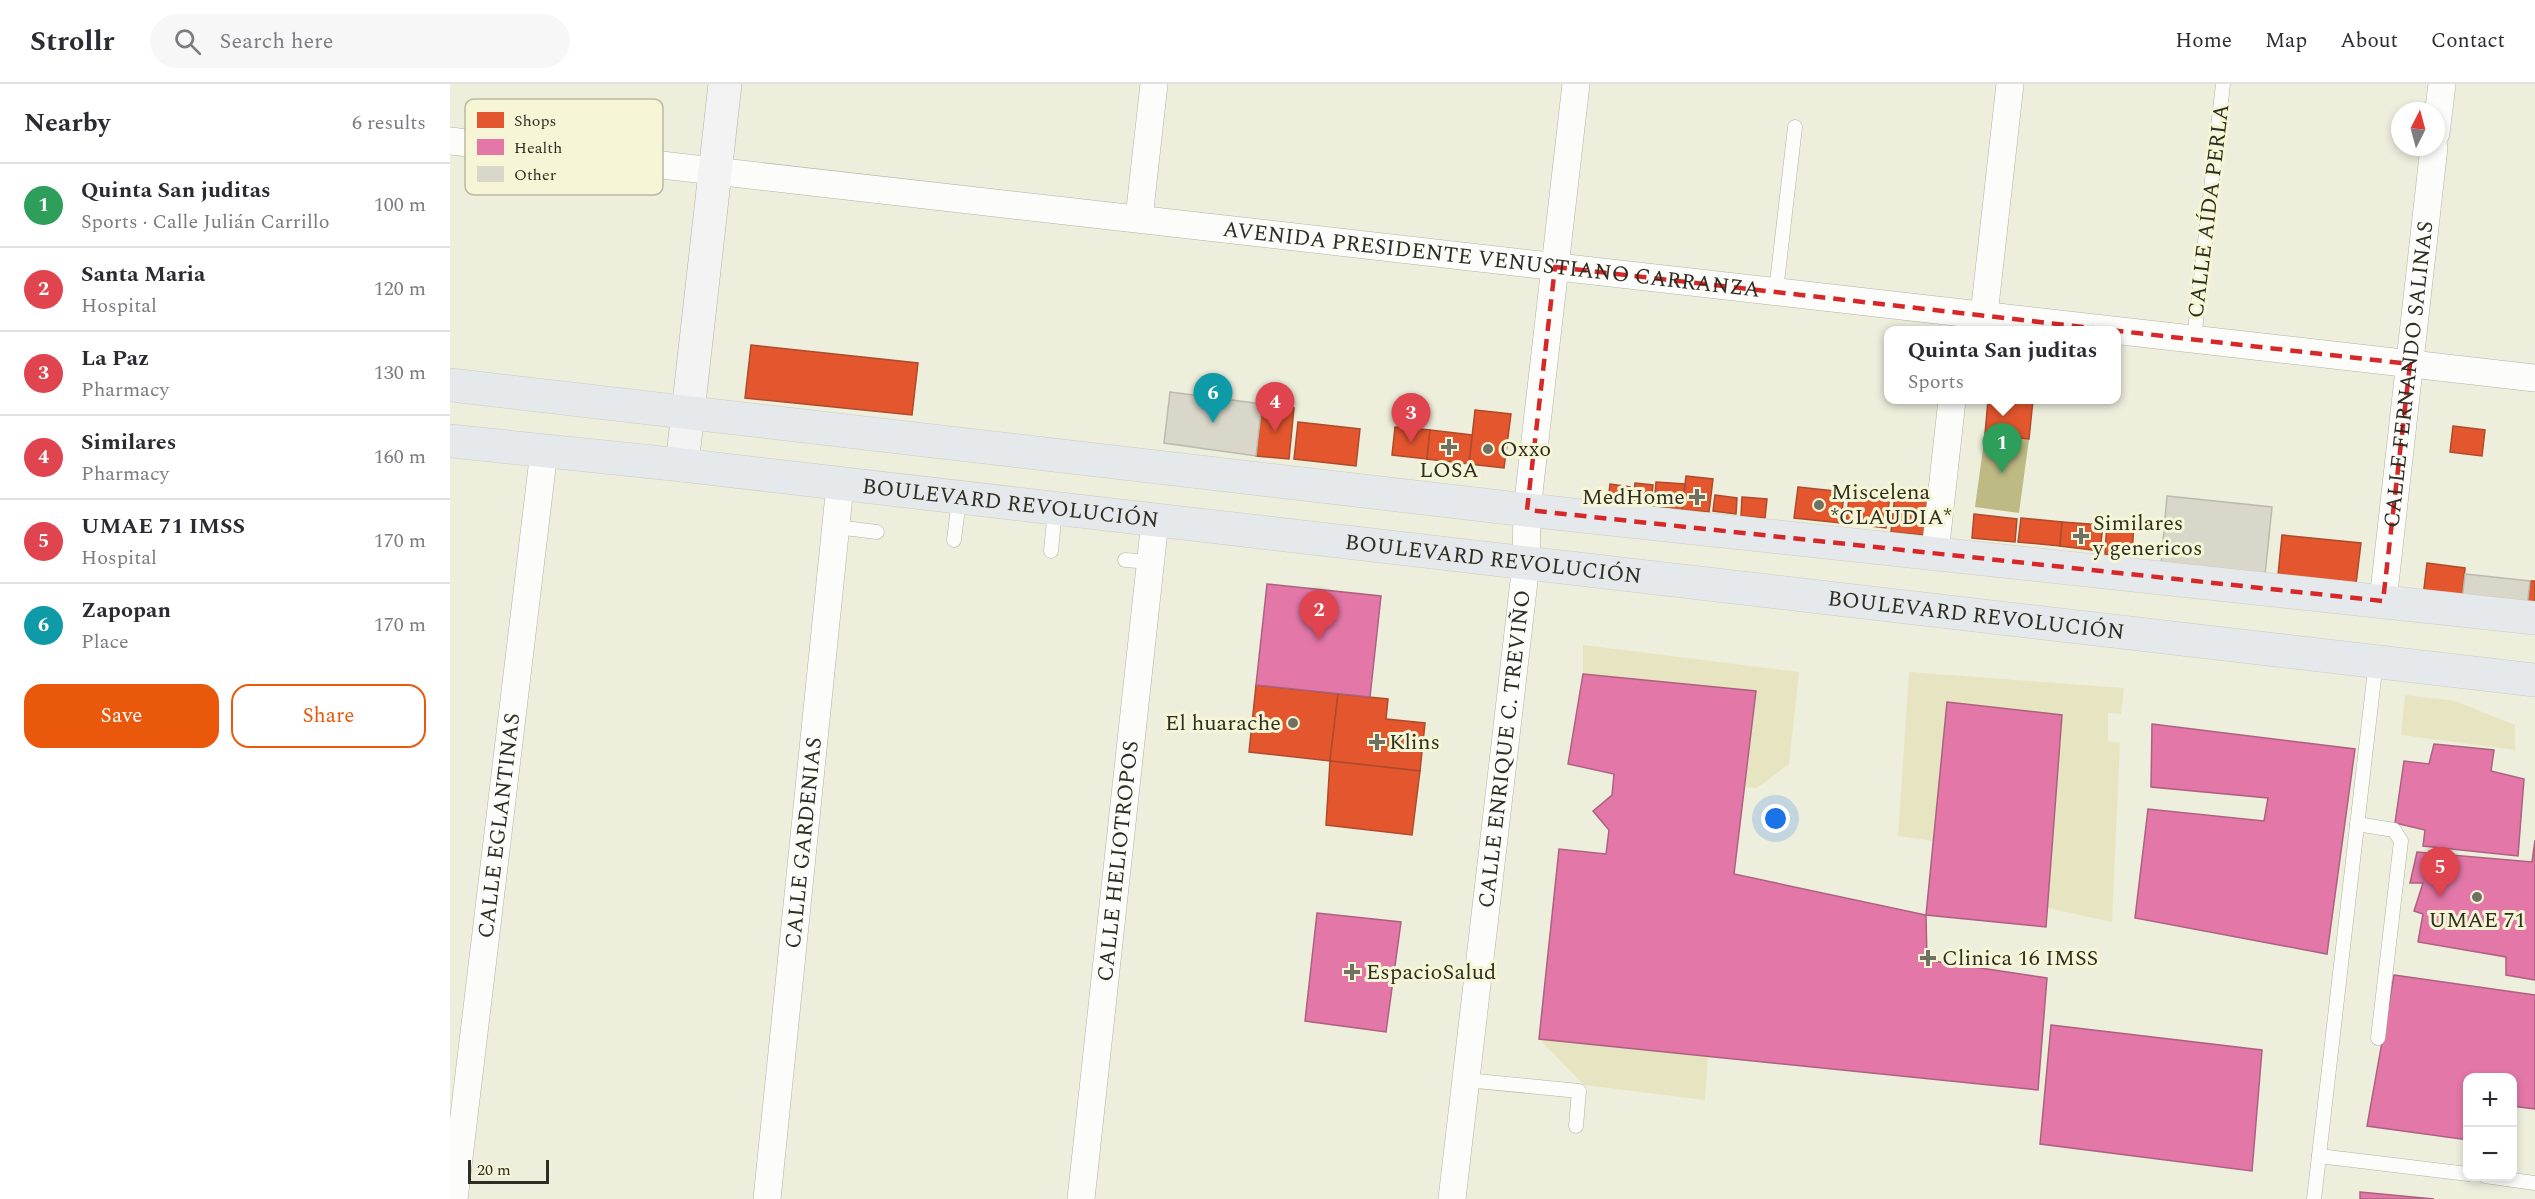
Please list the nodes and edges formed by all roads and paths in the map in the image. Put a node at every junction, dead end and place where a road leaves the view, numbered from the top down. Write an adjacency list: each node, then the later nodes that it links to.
1 (725, 84): 13 (main road)
2 (1154, 84): 14 (street)
3 (1576, 84): 15 (street, CALLE ENRIQUE C. TREVIÑO)
4 (2010, 84): 17 (street)
5 (2223, 84): 20 (lane, CALLE AÍDA PERLA)
6 (2442, 84): 7 (street)
7 (2440, 102)
8 (1795, 127): 16 (lane)
9 (450, 141): 10 (street, AVENIDA PRESIDENTE VENUSTIANO CARRANZA)
10 (465, 143)
11 (2433, 156): 21 (street, CALLE FERNANDO SALINAS)
12 (663, 165): 13 (street, AVENIDA PRESIDENTE VENUSTIANO CARRANZA)
13 (715, 171): 14 (street, AVENIDA PRESIDENTE VENUSTIANO CARRANZA); 25 (main road)
14 (1139, 218): 15 (street, AVENIDA PRESIDENTE VENUSTIANO CARRANZA)
15 (1555, 267): 16 (street, AVENIDA PRESIDENTE VENUSTIANO CARRANZA); 32 (street, CALLE ENRIQUE C. TREVIÑO)
16 (1776, 291): 17 (street, AVENIDA PRESIDENTE VENUSTIANO CARRANZA)
17 (1968, 320): 18 (street, AVENIDA PRESIDENTE VENUSTIANO CARRANZA)
18 (2039, 326)
19 (2121, 333): 20 (street, AVENIDA PRESIDENTE VENUSTIANO CARRANZA)
20 (2194, 339): 21 (street, AVENIDA PRESIDENTE VENUSTIANO CARRANZA)
21 (2410, 364): 22 (street, AVENIDA PRESIDENTE VENUSTIANO CARRANZA); 40 (street, CALLE FERNANDO SALINAS)
22 (2535, 378)
23 (450, 386): 25 (main road)
24 (1951, 404): 38 (street)
25 (688, 413): 28 (main road); 32 (main road)
26 (450, 441): 27 (main road, BOULEVARD REVOLUCIÓN)
27 (544, 451): 28 (main road, BOULEVARD REVOLUCIÓN); 52 (street, CALLE EGLANTINAS)
28 (682, 465): 29 (main road, BOULEVARD REVOLUCIÓN)
29 (840, 485): 30 (main road, BOULEVARD REVOLUCIÓN); 34 (street, CALLE GARDENIAS)
30 (959, 499): 31 (main road, BOULEVARD REVOLUCIÓN); 36 (lane)
31 (1055, 510): 33 (main road, BOULEVARD REVOLUCIÓN); 37 (lane)
32 (1527, 510): 38 (main road); 39 (street, CALLE ENRIQUE C. TREVIÑO)
33 (1155, 521): 39 (main road, BOULEVARD REVOLUCIÓN); 54 (street, CALLE HELIOTROPOS)
34 (836, 527): 35 (lane); 53 (street, CALLE GARDENIAS)
35 (877, 532)
36 (954, 540)
37 (1051, 551)
38 (1935, 553): 40 (main road)
39 (1526, 564): 42 (main road, BOULEVARD REVOLUCIÓN); 46 (street, CALLE ENRIQUE C. TREVIÑO)
40 (2383, 601): 41 (main road)
41 (2535, 618)
42 (2376, 661): 43 (main road, BOULEVARD REVOLUCIÓN); 44 (lane)
43 (2535, 680)
44 (2357, 824): 45 (lane); 48 (lane)
45 (2378, 1038)
46 (1466, 1080): 47 (lane); 55 (street, CALLE ENRIQUE C. TREVIÑO)
47 (1576, 1126)
48 (2319, 1156): 49 (lane); 56 (lane)
49 (2463, 1173)
50 (2517, 1180): 51 (lane)
51 (2535, 1183)
52 (454, 1199)
53 (767, 1199)
54 (1081, 1199)
55 (1452, 1199)
56 (2314, 1199)

